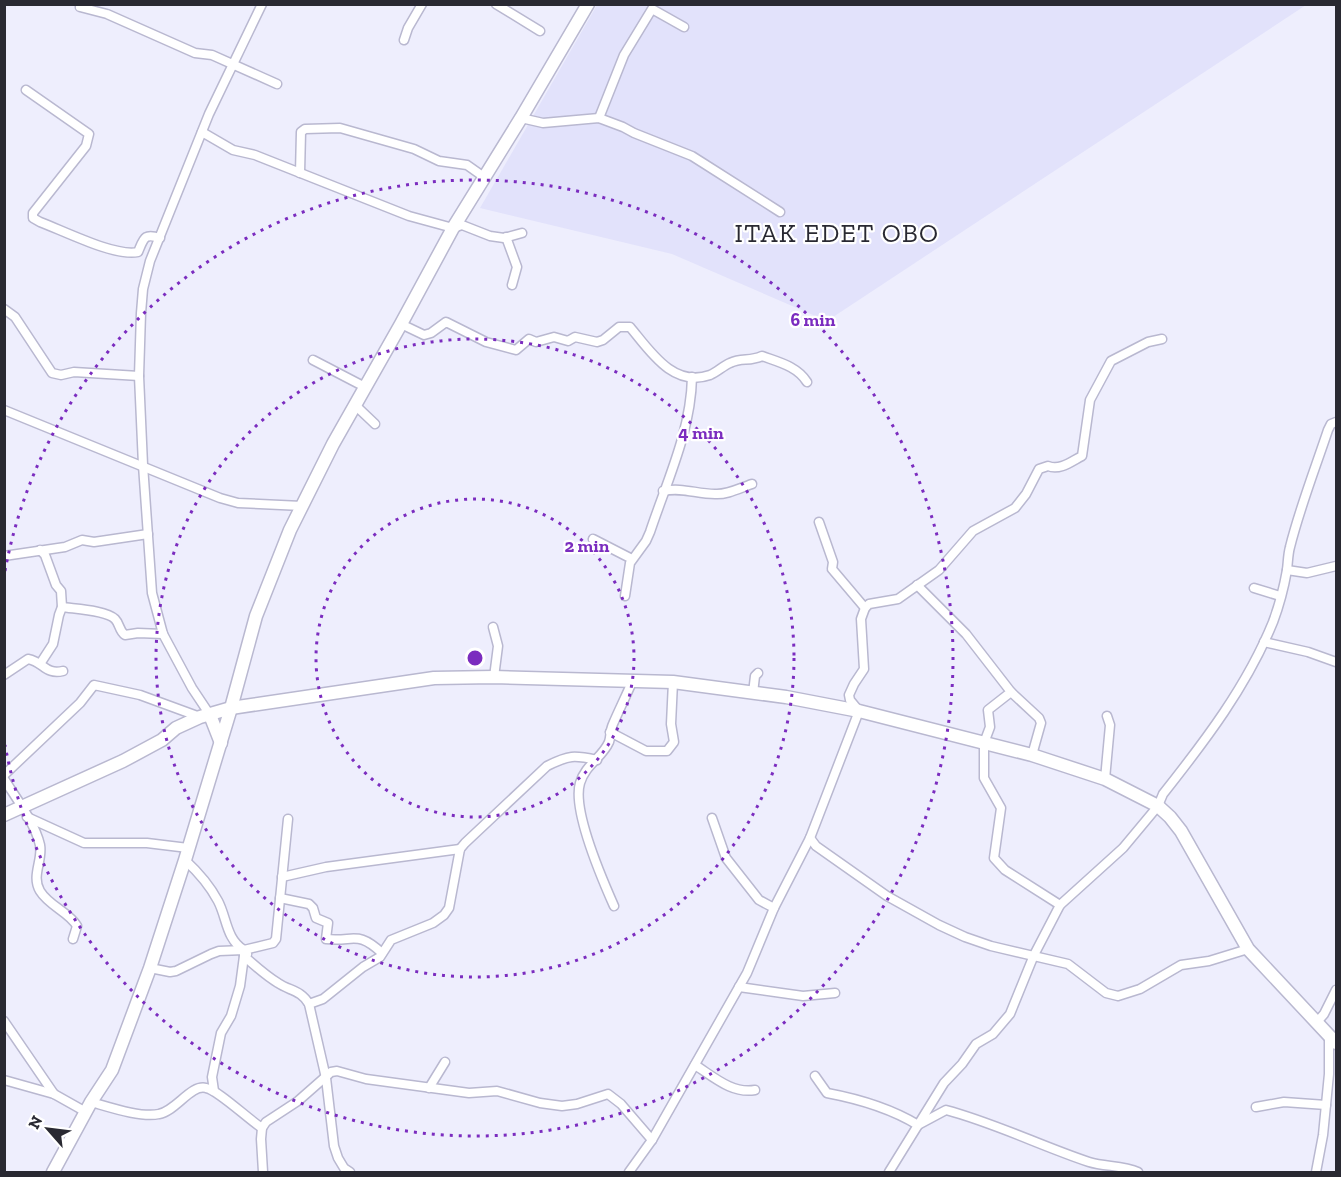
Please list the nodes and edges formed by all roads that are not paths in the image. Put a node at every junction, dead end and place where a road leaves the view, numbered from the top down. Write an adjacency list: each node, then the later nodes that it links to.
1 (262, 4): 10 (street)
2 (422, 4): 9 (street)
3 (496, 4): 8 (street)
4 (588, 4): 13 (street)
5 (81, 7): 10 (street)
6 (654, 7): 7 (street); 14 (street)
7 (684, 27)
8 (540, 31)
9 (404, 40)
10 (232, 65): 11 (street); 15 (street)
11 (278, 84)
12 (26, 90): 22 (street)
13 (521, 118): 14 (street); 17 (street)
14 (599, 118): 18 (street)
15 (202, 132): 16 (street); 22 (street)
16 (300, 173): 17 (street); 19 (street)
17 (484, 177): 19 (street)
18 (780, 212)
19 (453, 228): 21 (street); 25 (street)
20 (522, 233): 21 (street)
21 (507, 237): 23 (street)
22 (160, 238): 28 (street)
23 (512, 285)
24 (4, 309): 28 (street)
25 (401, 324): 29 (street); 31 (street)
26 (1162, 339): 48 (street)
27 (313, 360): 31 (street)
28 (139, 376): 36 (street)
29 (692, 377): 30 (street); 38 (street)
30 (807, 382)
31 (365, 387): 32 (street)
32 (355, 405): 35 (street); 39 (street)
33 (4, 410): 36 (street)
34 (1336, 422): 47 (street)
35 (375, 424)
36 (143, 465): 39 (street); 41 (street)
37 (752, 484): 38 (street)
38 (663, 491): 45 (street)
39 (302, 506): 67 (street)
40 (819, 522): 53 (street)
41 (148, 534): 43 (street); 55 (street)
42 (593, 539): 45 (street)
43 (39, 550): 44 (street); 52 (street)
44 (4, 556)
45 (632, 559): 50 (street)
46 (1336, 566): 47 (street)
47 (1287, 570): 51 (street)
48 (917, 585): 53 (street); 65 (street)
49 (1254, 588): 51 (street)
50 (625, 596)
51 (1280, 596): 56 (street)
52 (62, 607): 55 (street); 58 (street)
53 (865, 608): 68 (street)
54 (493, 627): 62 (street)
55 (163, 634): 69 (street)
56 (1264, 642): 57 (street); 78 (street)
57 (1336, 662)
58 (40, 664): 59 (street); 61 (street)
59 (63, 671)
60 (758, 673): 66 (street)
61 (4, 675)
62 (494, 677): 63 (street); 67 (street)
63 (632, 682): 64 (street); 71 (street)
64 (673, 682): 66 (street); 71 (street)
65 (1011, 692): 73 (street); 74 (street)
66 (753, 693): 68 (street)
67 (231, 708): 69 (street); 72 (street)
68 (859, 711): 73 (street); 83 (street)
69 (205, 716): 72 (street); 76 (street); 79 (street)
70 (1107, 716): 77 (street)
71 (610, 732): 75 (street)
72 (221, 743): 85 (street)
73 (984, 743): 74 (street); 88 (street)
74 (1032, 755): 77 (street)
75 (597, 760): 84 (street); 89 (street)
76 (4, 777): 79 (street)
77 (1105, 779): 78 (street)
78 (1158, 806): 88 (street); 92 (street)
79 (23, 812): 80 (street); 85 (street); 91 (street)
80 (4, 815)
81 (712, 818): 90 (street)
82 (288, 819): 86 (street)
83 (810, 838): 90 (street); 95 (street)
84 (460, 849): 86 (street); 94 (street)
85 (186, 854): 93 (street); 96 (street)
86 (282, 877): 87 (street)
87 (280, 898): 93 (street); 94 (street)
88 (1060, 905): 95 (street)
89 (614, 906)
90 (774, 908): 97 (street)
91 (73, 939)
92 (1248, 949): 95 (street); 104 (street)
93 (247, 952): 96 (street); 101 (street); 111 (street)
94 (382, 953): 100 (street)
95 (1034, 955): 118 (street)
96 (150, 969): 116 (street)
97 (739, 987): 99 (street); 107 (street)
98 (1336, 990): 104 (street)
99 (835, 993)
100 (323, 999): 101 (street); 102 (street)
101 (309, 1004): 102 (street)
102 (312, 1018): 109 (street)
103 (4, 1021): 114 (street)
104 (1316, 1023): 105 (street)
105 (1333, 1040): 115 (street)
106 (445, 1062): 112 (street)
107 (695, 1065): 113 (street); 120 (street)
108 (815, 1076): 118 (street)
109 (326, 1078): 112 (street); 119 (street); 123 (street)
110 (4, 1080): 114 (street)
111 (210, 1087): 116 (street); 119 (street)
112 (429, 1088): 120 (street)
113 (755, 1090)
114 (54, 1094): 116 (street)
115 (1326, 1105): 117 (street); 127 (street)
116 (89, 1107): 121 (street)
117 (1256, 1107)
118 (918, 1125): 125 (street); 126 (street)
119 (262, 1128): 122 (street)
120 (651, 1140): 124 (street)
121 (53, 1173)
122 (263, 1173)
123 (350, 1173)
124 (629, 1173)
125 (889, 1173)
126 (1138, 1173)
127 (1316, 1173)

